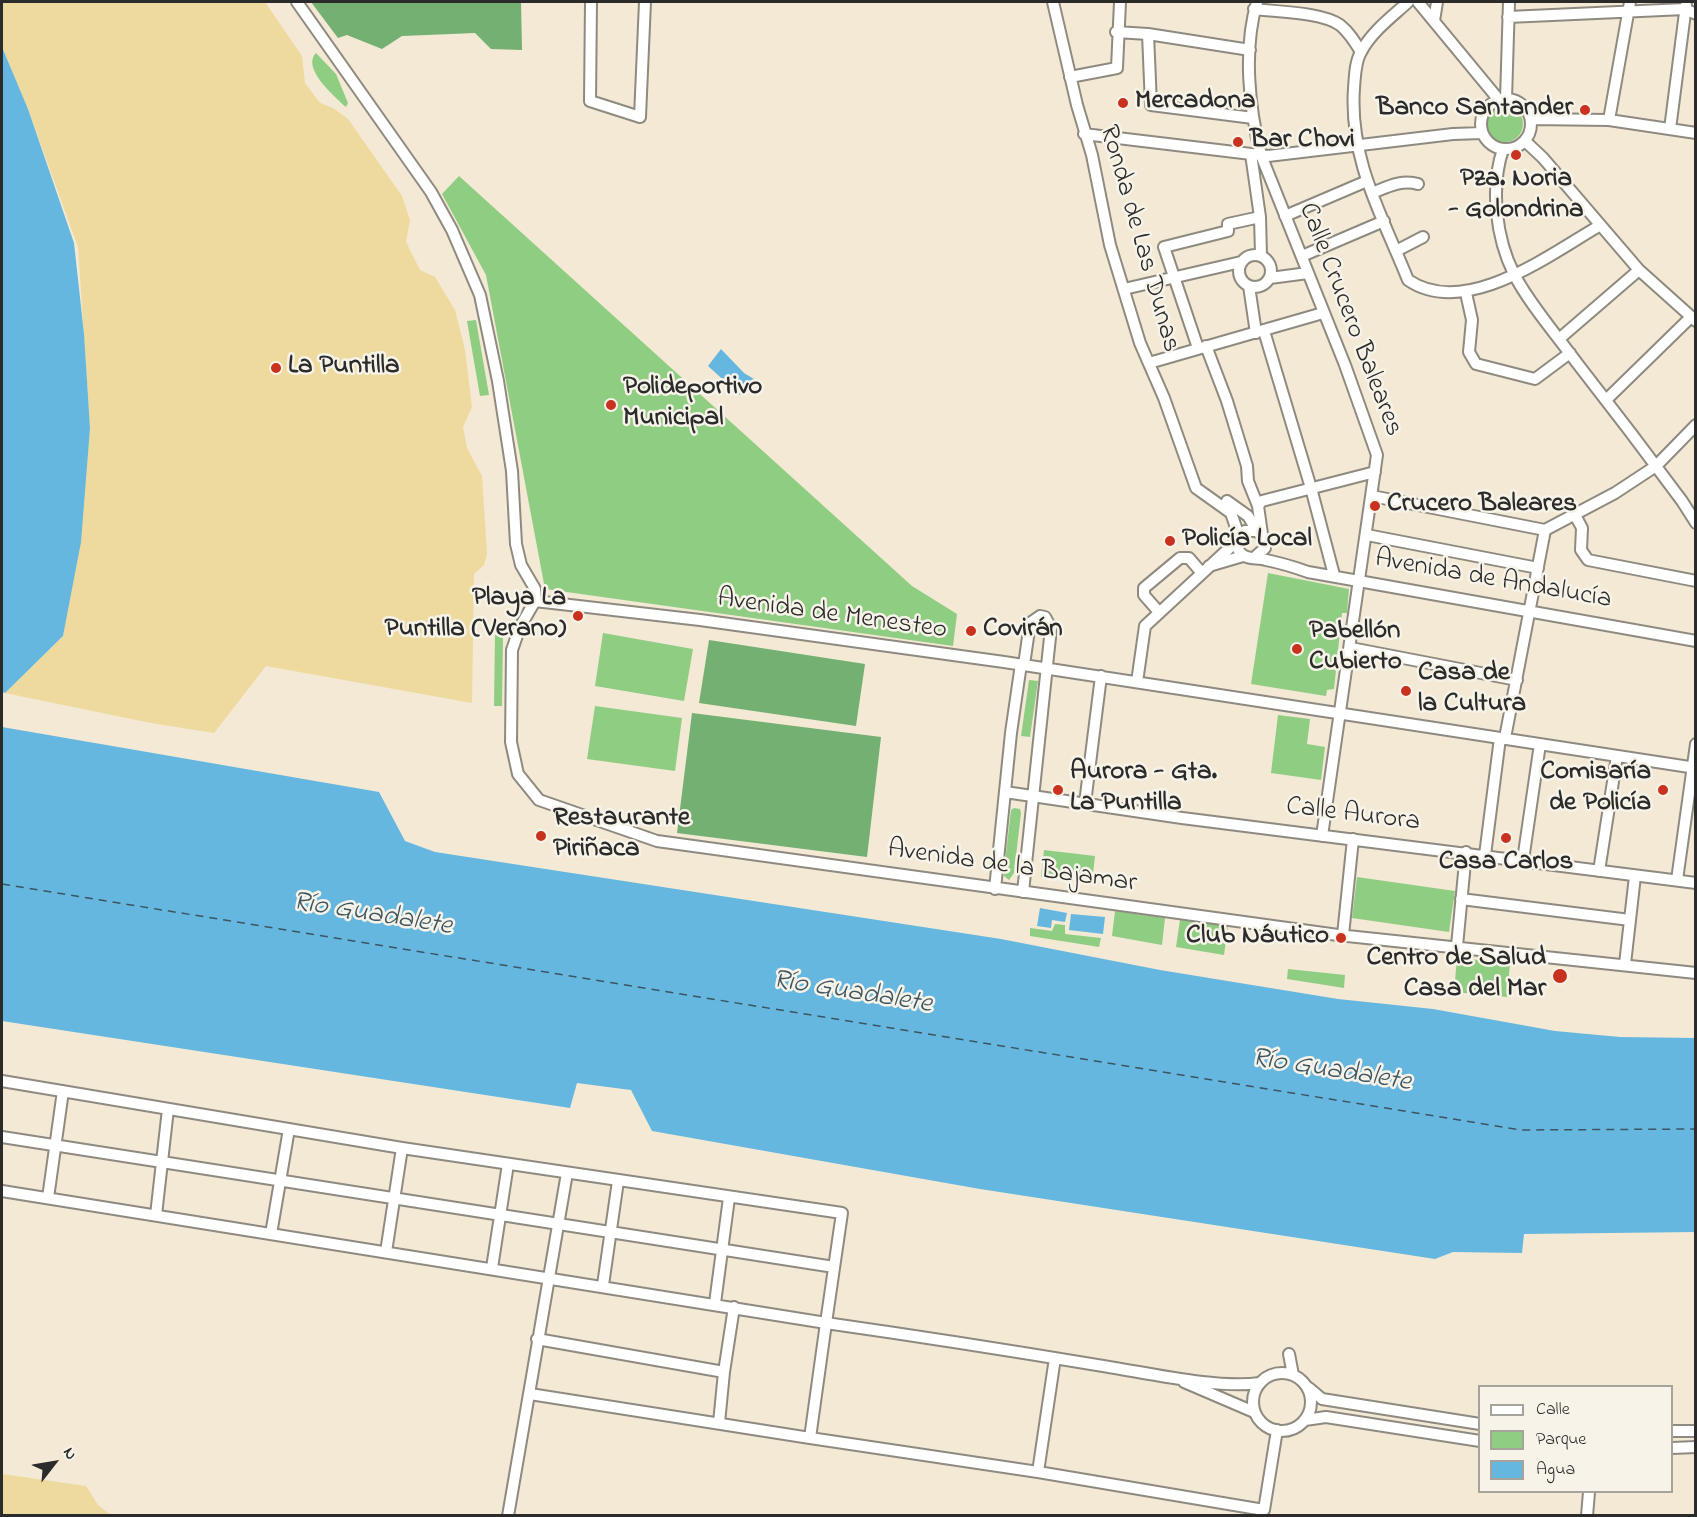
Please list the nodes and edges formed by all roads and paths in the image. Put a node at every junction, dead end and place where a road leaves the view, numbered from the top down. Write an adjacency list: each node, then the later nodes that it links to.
1 (297, 2): 86 (street)
2 (591, 2): 3 (street)
3 (645, 2)
4 (1053, 2): 23 (street, Ronda de Las Dunas)
5 (1120, 2): 19 (street)
6 (1304, 2): 15 (street)
7 (1408, 2): 22 (street)
8 (1418, 2): 18 (street)
9 (1437, 2): 18 (street)
10 (1509, 2): 17 (street)
11 (1571, 2): 16 (street)
12 (1255, 5): 15 (street); 21 (street, Calle Crucero Baleares)
13 (1629, 7): 14 (street); 16 (street); 27 (street)
14 (1689, 8): 28 (street)
15 (1302, 14): 22 (street)
16 (1570, 14): 17 (street)
17 (1508, 17): 24 (street)
18 (1434, 21): 24 (street)
19 (1116, 32): 20 (street); 23 (street)
20 (1148, 34): 21 (street); 25 (street)
21 (1250, 50): 25 (street, Calle Crucero Baleares)
22 (1360, 52): 33 (street)
23 (1070, 78): 31 (street, Ronda de Las Dunas)
24 (1502, 100): 26 (street); 29 (street)
25 (1253, 118): 35 (street, Calle Crucero Baleares)
26 (1531, 119): 27 (street); 32 (street)
27 (1609, 120): 28 (street)
28 (1670, 129): 30 (street)
29 (1482, 133): 33 (street); 34 (street)
30 (1695, 133)
31 (1084, 134): 35 (street); 54 (street, Ronda de Las Dunas)
32 (1525, 141): 34 (street); 42 (street)
33 (1356, 145): 35 (street); 36 (street)
34 (1503, 150): 50 (street)
35 (1256, 155): 39 (street, Calle Crucero Baleares); 40 (street)
36 (1367, 181): 38 (street); 39 (street)
37 (1418, 184): 38 (street)
38 (1372, 193): 41 (street)
39 (1284, 216): 46 (street, Calle Crucero Baleares)
40 (1260, 217): 45 (street); 51 (street)
41 (1384, 221): 44 (street); 46 (street)
42 (1599, 226): 48 (street); 50 (street)
43 (1423, 237): 44 (street)
44 (1396, 251): 55 (street)
45 (1261, 255): 47 (street); 52 (street)
46 (1302, 256): 49 (street, Calle Crucero Baleares)
47 (1240, 262): 51 (street); 53 (street)
48 (1639, 270): 57 (street); 59 (street)
49 (1308, 273): 52 (street); 56 (street, Calle Crucero Baleares)
50 (1514, 275): 55 (street); 59 (street)
51 (1173, 276): 54 (street); 60 (street)
52 (1270, 278): 53 (street)
53 (1249, 286): 58 (street)
54 (1124, 289): 62 (street, Ronda de Las Dunas)
55 (1466, 292): 61 (street)
56 (1323, 313): 58 (street); 66 (street, Calle Crucero Baleares)
57 (1693, 319): 63 (street)
58 (1260, 332): 60 (street); 68 (street)
59 (1559, 339): 61 (street)
60 (1202, 347): 62 (street); 70 (street)
61 (1570, 353): 63 (street)
62 (1149, 363): 67 (street, Ronda de Las Dunas)
63 (1606, 400): 65 (street)
64 (1695, 425): 65 (street)
65 (1656, 466): 71 (street); 72 (street)
66 (1375, 472): 68 (street); 69 (street, Calle Crucero Baleares)
67 (1196, 488): 74 (street); 76 (street)
68 (1311, 488): 70 (street); 83 (street)
69 (1372, 496): 73 (street); 75 (street, Calle Crucero Baleares)
70 (1258, 506): 74 (street)
71 (1575, 514): 73 (street); 85 (street)
72 (1695, 523)
73 (1545, 530): 81 (street)
74 (1259, 533): 76 (street); 77 (street)
75 (1367, 535): 81 (street); 84 (street, Calle Crucero Baleares)
76 (1238, 538): 78 (street); 82 (street)
77 (1265, 548): 79 (street); 80 (street, Avenida de Andalucía)
78 (1243, 556): 79 (street); 82 (street)
79 (1255, 557): 80 (street, Avenida de Andalucía)
80 (1284, 563): 83 (street, Avenida de Andalucía)
81 (1538, 568): 87 (street)
82 (1205, 569): 88 (street); 88 (street)
83 (1334, 575): 84 (street, Avenida de Andalucía)
84 (1360, 580): 87 (street, Avenida de Andalucía); 90 (street, Calle Crucero Baleares)
85 (1695, 581)
86 (535, 602): 91 (street, Avenida de Menesteo); 114 (street, Avenida de la Bajamar)
87 (1531, 610): 89 (street, Avenida de Andalucía); 94 (street)
88 (1158, 611): 95 (street)
89 (1695, 641)
90 (1351, 648): 94 (street); 96 (street, Calle Crucero Baleares)
91 (1022, 664): 92 (street, Avenida de Menesteo); 92 (street); 102 (street)
92 (1046, 668): 93 (street, Avenida de Menesteo); 103 (street)
93 (1101, 676): 95 (street, Avenida de Menesteo); 104 (street)
94 (1517, 680): 97 (street)
95 (1137, 682): 96 (street, Avenida de Menesteo)
96 (1341, 712): 97 (street, Avenida de Menesteo); 105 (street, Calle Crucero Baleares)
97 (1503, 738): 98 (street, Avenida de Menesteo); 108 (street)
98 (1540, 744): 100 (street, Avenida de Menesteo); 109 (street)
99 (1695, 744): 101 (street)
100 (1617, 756): 101 (street, Avenida de Menesteo); 110 (street)
101 (1694, 768): 112 (street)
102 (1005, 792): 103 (street, Calle Aurora); 114 (street)
103 (1032, 796): 104 (street, Calle Aurora); 115 (street)
104 (1085, 803): 105 (street, Calle Aurora)
105 (1322, 836): 106 (street, Calle Aurora)
106 (1353, 839): 107 (street, Calle Aurora); 118 (street)
107 (1466, 852): 108 (street, Calle Aurora); 116 (street)
108 (1485, 855): 109 (street, Calle Aurora)
109 (1523, 860): 110 (street, Calle Aurora)
110 (1599, 871): 111 (street, Calle Aurora)
111 (1635, 876): 112 (street, Calle Aurora); 117 (street)
112 (1677, 880): 113 (street, Calle Aurora)
113 (1695, 883)
114 (995, 889): 115 (street, Avenida de la Bajamar)
115 (1023, 892): 118 (street, Avenida de la Bajamar)
116 (1461, 899): 117 (street); 119 (street)
117 (1630, 920): 120 (street)
118 (1343, 936): 119 (street, Avenida de la Bajamar)
119 (1457, 946): 120 (street, Avenida de la Bajamar)
120 (1625, 964): 121 (street, Avenida de la Bajamar)
121 (1695, 973)
122 (2, 1081): 123 (street)
123 (63, 1091): 124 (street); 127 (street)
124 (168, 1109): 125 (street); 129 (street)
125 (289, 1129): 128 (street); 132 (street)
126 (2, 1137): 127 (street)
127 (56, 1145): 129 (street); 135 (street)
128 (402, 1148): 130 (street); 136 (street)
129 (162, 1162): 132 (street); 138 (street)
130 (508, 1164): 131 (street); 139 (street)
131 (567, 1173): 133 (street); 140 (street)
132 (280, 1180): 136 (street); 142 (street)
133 (618, 1181): 137 (street); 141 (street)
134 (2, 1191): 135 (street)
135 (48, 1198): 138 (street)
136 (394, 1198): 139 (street); 144 (street)
137 (729, 1198): 143 (street); 145 (street)
138 (156, 1215): 142 (street)
139 (499, 1215): 140 (street); 146 (street)
140 (557, 1224): 141 (street); 147 (street)
141 (611, 1232): 143 (street); 148 (street)
142 (271, 1234): 144 (street)
143 (722, 1250): 145 (street); 149 (street)
144 (386, 1251): 146 (street)
145 (834, 1267): 151 (street)
146 (492, 1268): 147 (street)
147 (548, 1276): 148 (street); 152 (street)
148 (603, 1285): 149 (street)
149 (715, 1303): 150 (street)
150 (734, 1306): 151 (street); 154 (street)
151 (826, 1323): 153 (street); 168 (street)
152 (537, 1339): 154 (street); 160 (street)
153 (1055, 1358): 157 (street); 174 (street)
154 (724, 1372): 163 (street)
155 (1279, 1373): 156 (street); 156 (street); 158 (street)
156 (1293, 1375): 159 (street)
157 (1172, 1377): 158 (street); 161 (street)
158 (1260, 1383): 161 (street)
159 (1307, 1386): 162 (street); 164 (street)
160 (530, 1394): 163 (street); 177 (street)
161 (1254, 1412): 165 (street)
162 (1305, 1420): 165 (street); 169 (street)
163 (719, 1423): 168 (street)
164 (1478, 1424)
165 (1276, 1430): 176 (street)
166 (1673, 1431): 167 (street)
167 (1695, 1431)
168 (810, 1437): 174 (street)
169 (1478, 1441)
170 (1695, 1442): 171 (street)
171 (1673, 1443)
172 (1695, 1447): 173 (street)
173 (1673, 1448)
174 (1038, 1472): 176 (street)
175 (1590, 1493): 178 (street)
176 (1264, 1513)
177 (508, 1515)
178 (1587, 1515)

